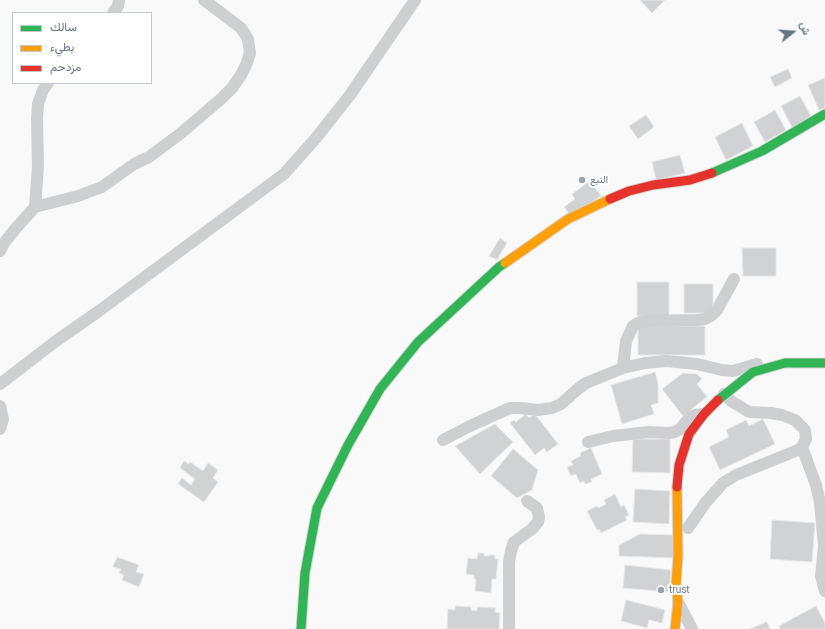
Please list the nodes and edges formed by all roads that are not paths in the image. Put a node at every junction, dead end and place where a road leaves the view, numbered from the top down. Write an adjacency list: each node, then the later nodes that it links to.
1 (119, 0): 4 (street)
2 (204, 0): 7 (street)
3 (415, 0): 15 (street)
4 (114, 12)
5 (47, 84): 7 (street)
6 (825, 114): 30 (street)
7 (35, 207): 8 (street)
8 (0, 251)
9 (734, 279): 13 (street)
10 (785, 363): 12 (street); 13 (street); 17 (street)
11 (825, 363): 12 (street)
12 (806, 364): 14 (street)
13 (623, 368): 21 (street)
14 (774, 376)
15 (0, 384)
16 (745, 390): 17 (street)
17 (727, 401): 19 (street); 23 (street)
18 (0, 406): 20 (street)
19 (704, 414): 22 (street); 29 (street)
20 (0, 429)
21 (443, 440)
22 (588, 442)
23 (802, 448): 26 (street); 28 (street)
24 (527, 501): 31 (street)
25 (687, 514): 26 (street)
26 (688, 531)
27 (687, 562): 29 (street)
28 (825, 591)
29 (678, 600): 32 (street); 33 (street)
30 (301, 629)
31 (509, 629)
32 (674, 629)
33 (692, 629)

